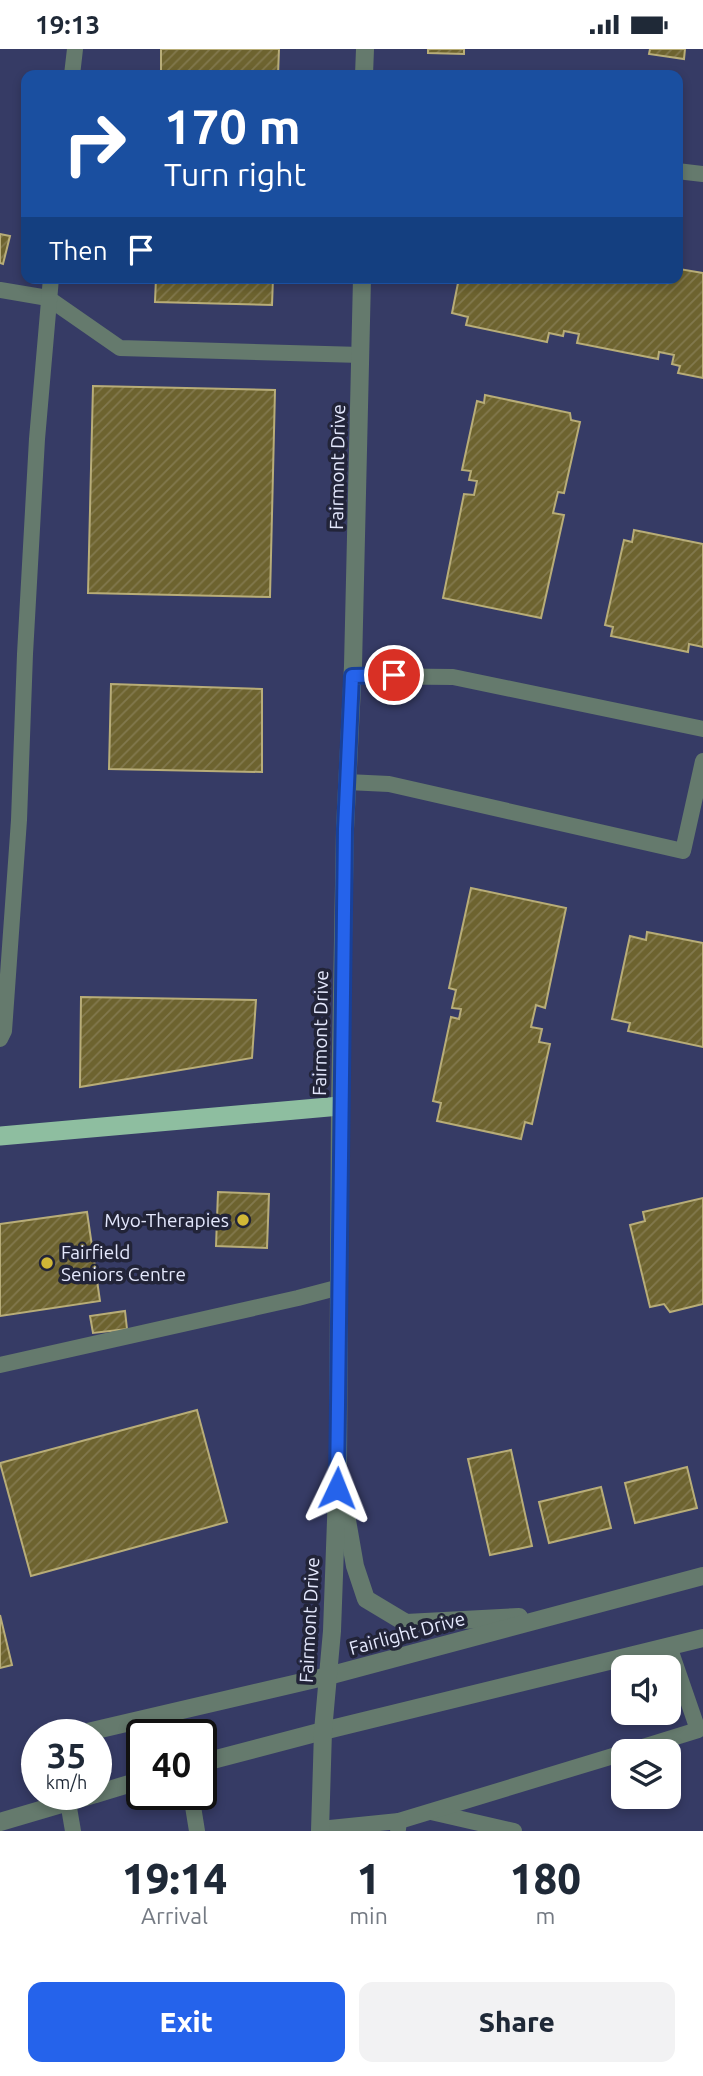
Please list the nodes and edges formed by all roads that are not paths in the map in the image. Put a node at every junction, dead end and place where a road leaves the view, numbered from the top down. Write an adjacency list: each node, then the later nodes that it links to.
1 (75, 49): 3 (lane)
2 (365, 49): 4 (street)
3 (73, 70)
4 (364, 70)
5 (683, 172): 6 (lane)
6 (703, 174)
7 (50, 284): 10 (lane)
8 (362, 284): 11 (street, Fairmont Drive)
9 (0, 290): 10 (lane)
10 (48, 298): 11 (lane); 16 (lane)
11 (361, 355): 12 (street, Fairmont Drive)
12 (352, 676): 13 (lane); 15 (street, Fairmont Drive)
13 (703, 729)
14 (703, 761): 15 (lane)
15 (347, 782): 17 (street, Fairmont Drive)
16 (0, 1039)
17 (340, 1106): 18 (highway); 19 (street, Fairmont Drive)
18 (0, 1136)
19 (340, 1287): 20 (lane); 21 (street, Fairmont Drive)
20 (0, 1365)
21 (338, 1465): 23 (street); 26 (street, Fairmont Drive)
22 (703, 1576): 23 (street, Fairlight Drive)
23 (561, 1614): 26 (street, Fairlight Drive)
24 (703, 1637): 25 (street)
25 (668, 1646): 28 (street); 29 (lane)
26 (328, 1676): 27 (street, Fairlight Drive); 28 (street, Fairmont Drive)
27 (112, 1726)
28 (323, 1731): 32 (street); 39 (street, Fairmont Drive)
29 (701, 1738): 30 (lane)
30 (681, 1742)
31 (611, 1756): 36 (lane)
32 (217, 1759)
33 (34, 1810): 37 (street)
34 (70, 1810): 40 (lane)
35 (194, 1810): 41 (lane)
36 (429, 1811): 38 (lane); 42 (lane)
37 (0, 1822)
38 (399, 1826): 39 (lane)
39 (320, 1830)
40 (73, 1831)
41 (197, 1831)
42 (514, 1831)

